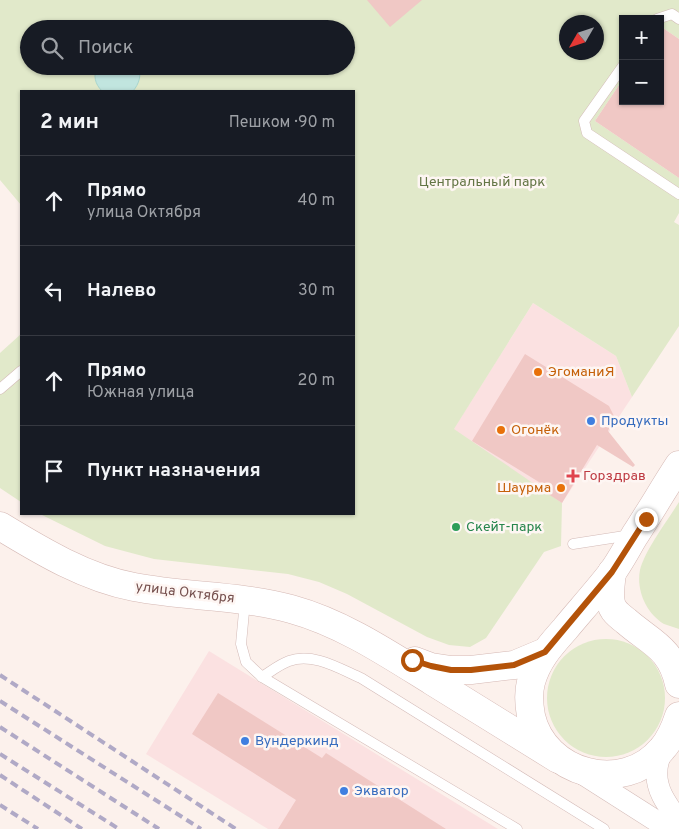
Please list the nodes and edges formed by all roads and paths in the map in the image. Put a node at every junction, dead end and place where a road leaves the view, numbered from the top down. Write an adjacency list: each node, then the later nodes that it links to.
1 (664, 17): 2 (lane)
2 (679, 19)
3 (619, 72): 4 (lane)
4 (679, 194)
5 (20, 372): 6 (lane)
6 (0, 389)
7 (679, 464): 9 (street)
8 (0, 526): 12 (street, улица Октября)
9 (636, 534): 10 (lane); 11 (street)
10 (573, 544)
11 (612, 572): 13 (street); 14 (street)
12 (245, 600): 15 (street, улица Октября); 16 (lane)
13 (636, 629): 14 (street, улица Октября); 17 (street)
14 (551, 645): 15 (street, улица Октября); 20 (street)
15 (376, 646): 20 (street, улица Октября)
16 (262, 677): 22 (lane); 23 (lane)
17 (679, 684)
18 (679, 716): 19 (street)
19 (662, 750): 20 (street); 21 (street)
20 (566, 764): 24 (street, улица Октября)
21 (679, 821)
22 (517, 829)
23 (604, 829)
24 (669, 829)

